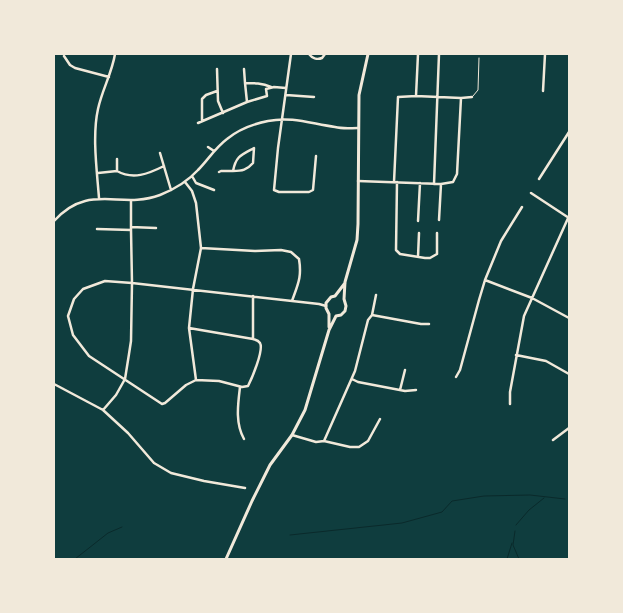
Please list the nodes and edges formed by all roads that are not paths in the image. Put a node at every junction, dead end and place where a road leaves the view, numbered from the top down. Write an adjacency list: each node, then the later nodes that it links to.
1 (115, 54): 13 (street)
2 (291, 54): 16 (street)
3 (309, 54): 4 (street)
4 (325, 54)
5 (368, 54): 30 (main road)
6 (418, 54): 20 (street)
7 (439, 54): 21 (street)
8 (545, 54): 18 (street)
9 (64, 56): 13 (street)
10 (479, 58): 22 (lane)
11 (217, 69): 17 (street)
12 (244, 69): 14 (street)
13 (109, 77): 41 (street)
14 (245, 83): 15 (street); 25 (street)
15 (272, 87): 16 (street); 25 (street)
16 (286, 88): 19 (street)
17 (217, 90): 26 (street); 28 (street)
18 (543, 91)
19 (285, 95): 23 (street); 27 (street)
20 (416, 96): 21 (street); 46 (street)
21 (438, 97): 24 (street); 48 (street)
22 (472, 97): 24 (street)
23 (314, 98)
24 (461, 98): 49 (street)
25 (247, 102): 26 (street)
26 (223, 113): 28 (street)
27 (282, 119): 30 (street); 33 (street); 35 (street)
28 (202, 122): 29 (street)
29 (198, 123)
30 (358, 128): 44 (main road)
31 (569, 132): 43 (street)
32 (208, 147): 33 (street)
33 (214, 151): 42 (street)
34 (160, 153): 37 (street)
35 (316, 156)
36 (117, 159): 39 (street)
37 (164, 166): 39 (street); 50 (street)
38 (233, 170): 38 (street); 40 (street)
39 (117, 171): 41 (street)
40 (219, 172)
41 (98, 173): 53 (street)
42 (192, 176): 45 (street); 51 (street)
43 (539, 179)
44 (358, 181): 46 (street); 68 (main road)
45 (185, 182): 50 (street); 65 (street)
46 (396, 182): 47 (street); 66 (street)
47 (420, 183): 48 (street); 59 (street)
48 (434, 184): 49 (street)
49 (441, 184): 58 (street)
50 (171, 190): 54 (street)
51 (214, 190)
52 (531, 193): 56 (street)
53 (99, 198): 54 (street); 57 (street)
54 (131, 200): 60 (street)
55 (522, 207): 67 (street)
56 (569, 217): 74 (street)
57 (54, 220)
58 (439, 220)
59 (418, 221)
60 (131, 228): 61 (street); 62 (street); 69 (street)
61 (156, 228)
62 (97, 229)
63 (437, 233): 66 (street)
64 (419, 234): 66 (street)
65 (201, 248): 70 (street); 76 (street)
66 (418, 257)
67 (485, 280): 74 (street); 89 (street)
68 (345, 282): 73 (main road); 75 (main road)
69 (132, 283): 70 (street); 90 (street); 90 (street)
70 (193, 289): 72 (street); 83 (street)
71 (376, 295): 79 (street)
72 (253, 296): 76 (street); 85 (street)
73 (335, 296): 75 (main road); 77 (main road)
74 (532, 298): 81 (street); 86 (street)
75 (344, 299): 80 (main road)
76 (292, 301): 77 (street)
77 (326, 305): 78 (main road)
78 (330, 314): 80 (main road); 84 (main road)
79 (372, 315): 82 (street); 91 (street)
80 (336, 316): 84 (main road)
81 (569, 318)
82 (429, 324)
83 (189, 328): 85 (street); 92 (street)
84 (329, 330): 101 (main road)
85 (253, 339): 94 (street)
86 (516, 355): 88 (street); 97 (street)
87 (405, 370): 95 (street)
88 (569, 374)
89 (456, 377)
90 (125, 379): 92 (street); 98 (street)
91 (352, 379): 95 (street); 104 (street)
92 (196, 380): 94 (street)
93 (54, 384): 98 (street)
94 (240, 386): 102 (street)
95 (400, 390): 96 (street)
96 (416, 390)
97 (510, 404)
98 (103, 410): 105 (street)
99 (380, 420): 104 (street)
100 (569, 428): 103 (street)
101 (292, 435): 104 (street); 106 (main road)
102 (244, 439)
103 (553, 440)
104 (324, 441)
105 (245, 488)
106 (226, 559)

